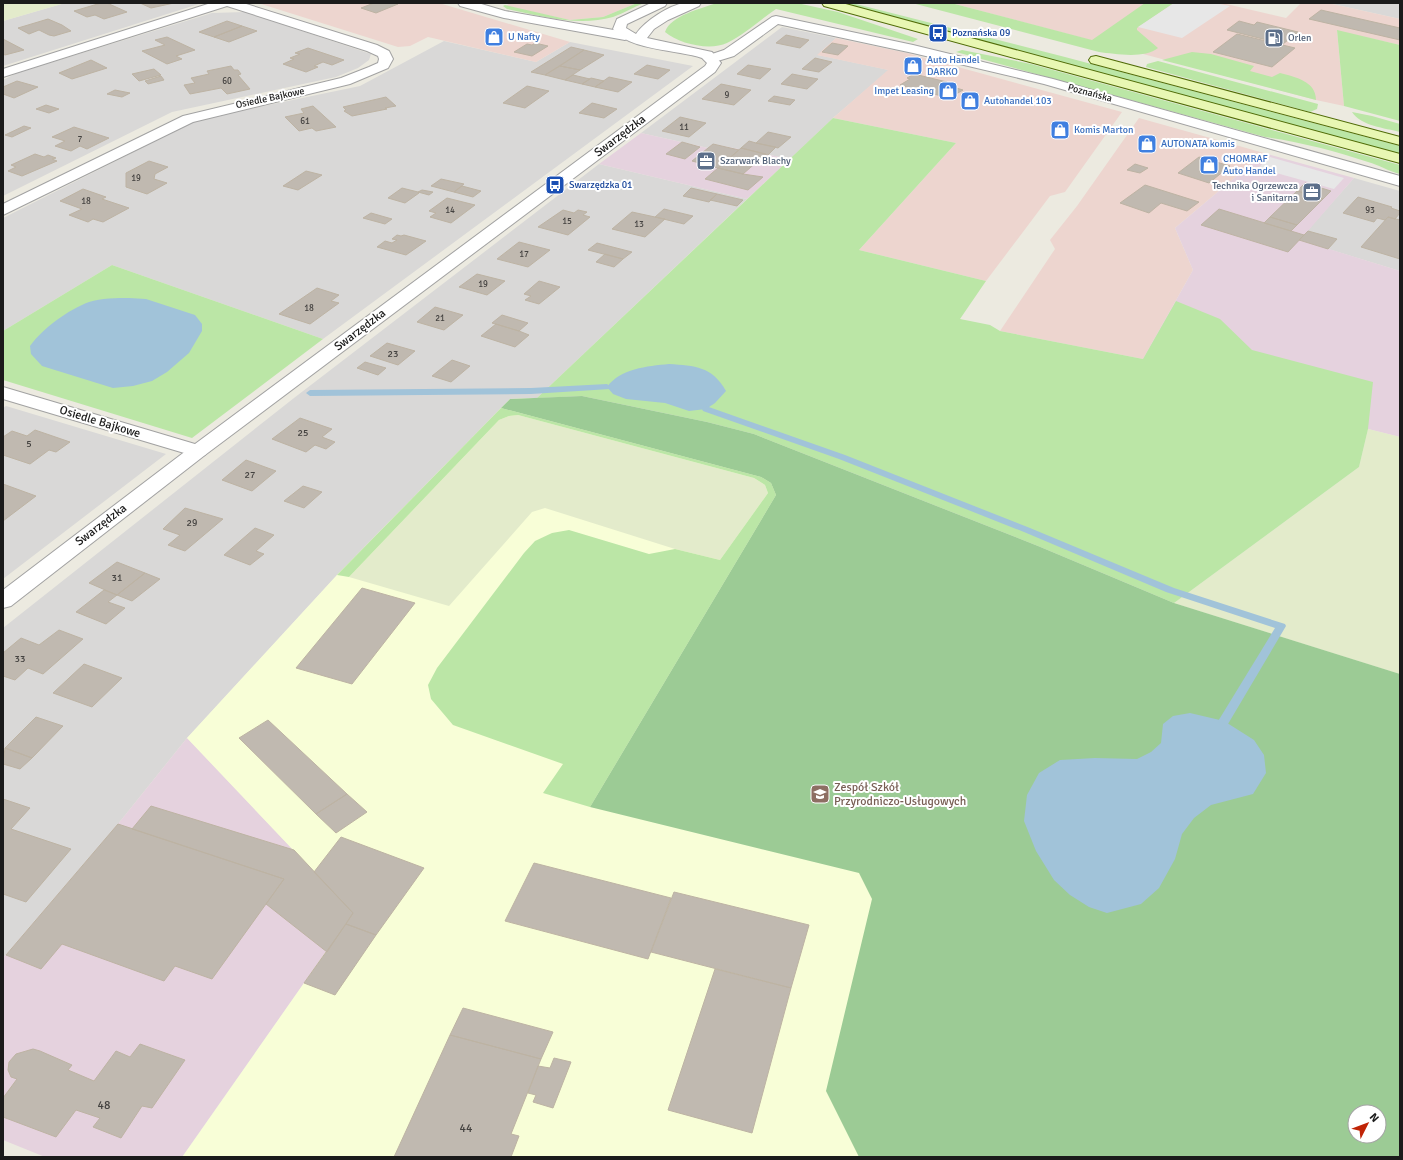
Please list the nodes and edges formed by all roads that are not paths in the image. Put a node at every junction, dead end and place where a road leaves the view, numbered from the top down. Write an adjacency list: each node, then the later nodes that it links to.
1 (223, 3): 11 (street)
2 (232, 3): 15 (street, Osiedle Bajkowe)
3 (464, 3): 7 (street)
4 (661, 3): 7 (street)
5 (695, 3): 8 (street)
6 (828, 3): 13 (main road, Poznańska)
7 (625, 36): 8 (street)
8 (639, 40): 10 (street)
9 (1082, 57): 12 (main road)
10 (711, 59): 14 (street, Poznańska); 17 (street, Swarzędzka)
11 (3, 73)
12 (1400, 141)
13 (1400, 159)
14 (1400, 181)
15 (3, 210)
16 (3, 393): 17 (street, Osiedle Bajkowe)
17 (198, 451): 18 (street, Swarzędzka)
18 (3, 601)

